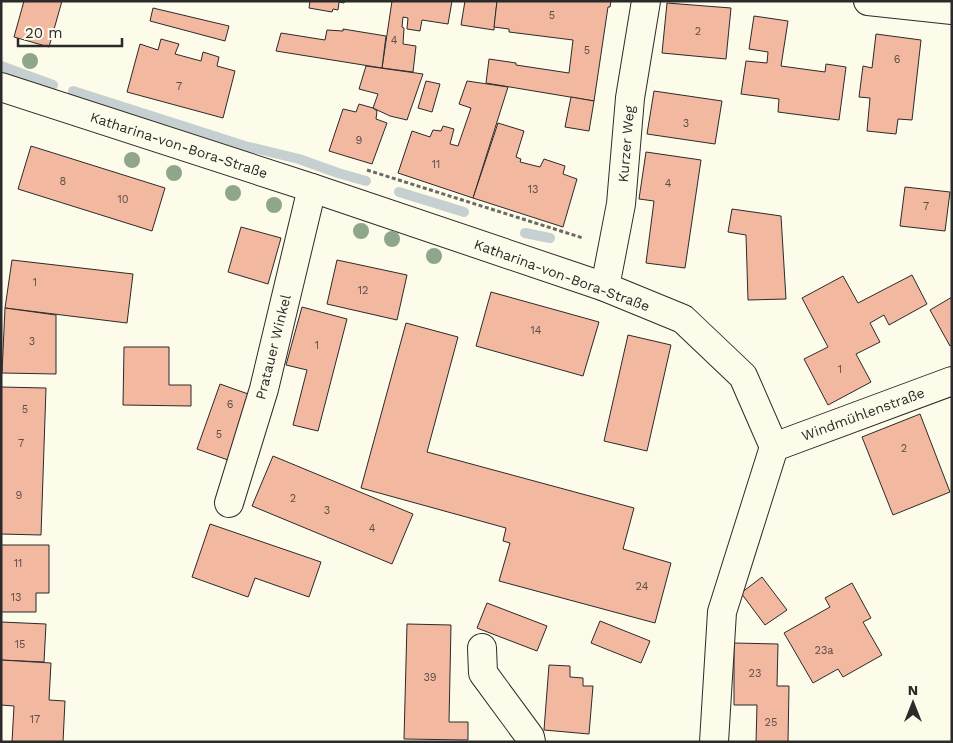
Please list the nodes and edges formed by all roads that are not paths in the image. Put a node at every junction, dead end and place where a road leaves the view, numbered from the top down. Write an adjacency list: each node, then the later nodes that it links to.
1 (646, 1): 6 (street, Kurzer Weg)
2 (868, 1): 3 (street)
3 (952, 10)
4 (2, 90): 5 (street, Katharina-von-Bora-Straße)
5 (312, 188): 6 (street, Katharina-von-Bora-Straße); 9 (street, Pratauer Winkel)
6 (605, 288): 8 (street, Katharina-von-Bora-Straße)
7 (952, 381): 8 (street, Windmühlenstraße)
8 (774, 447): 12 (street)
9 (229, 503)
10 (482, 648): 11 (street)
11 (531, 742)
12 (714, 742)

